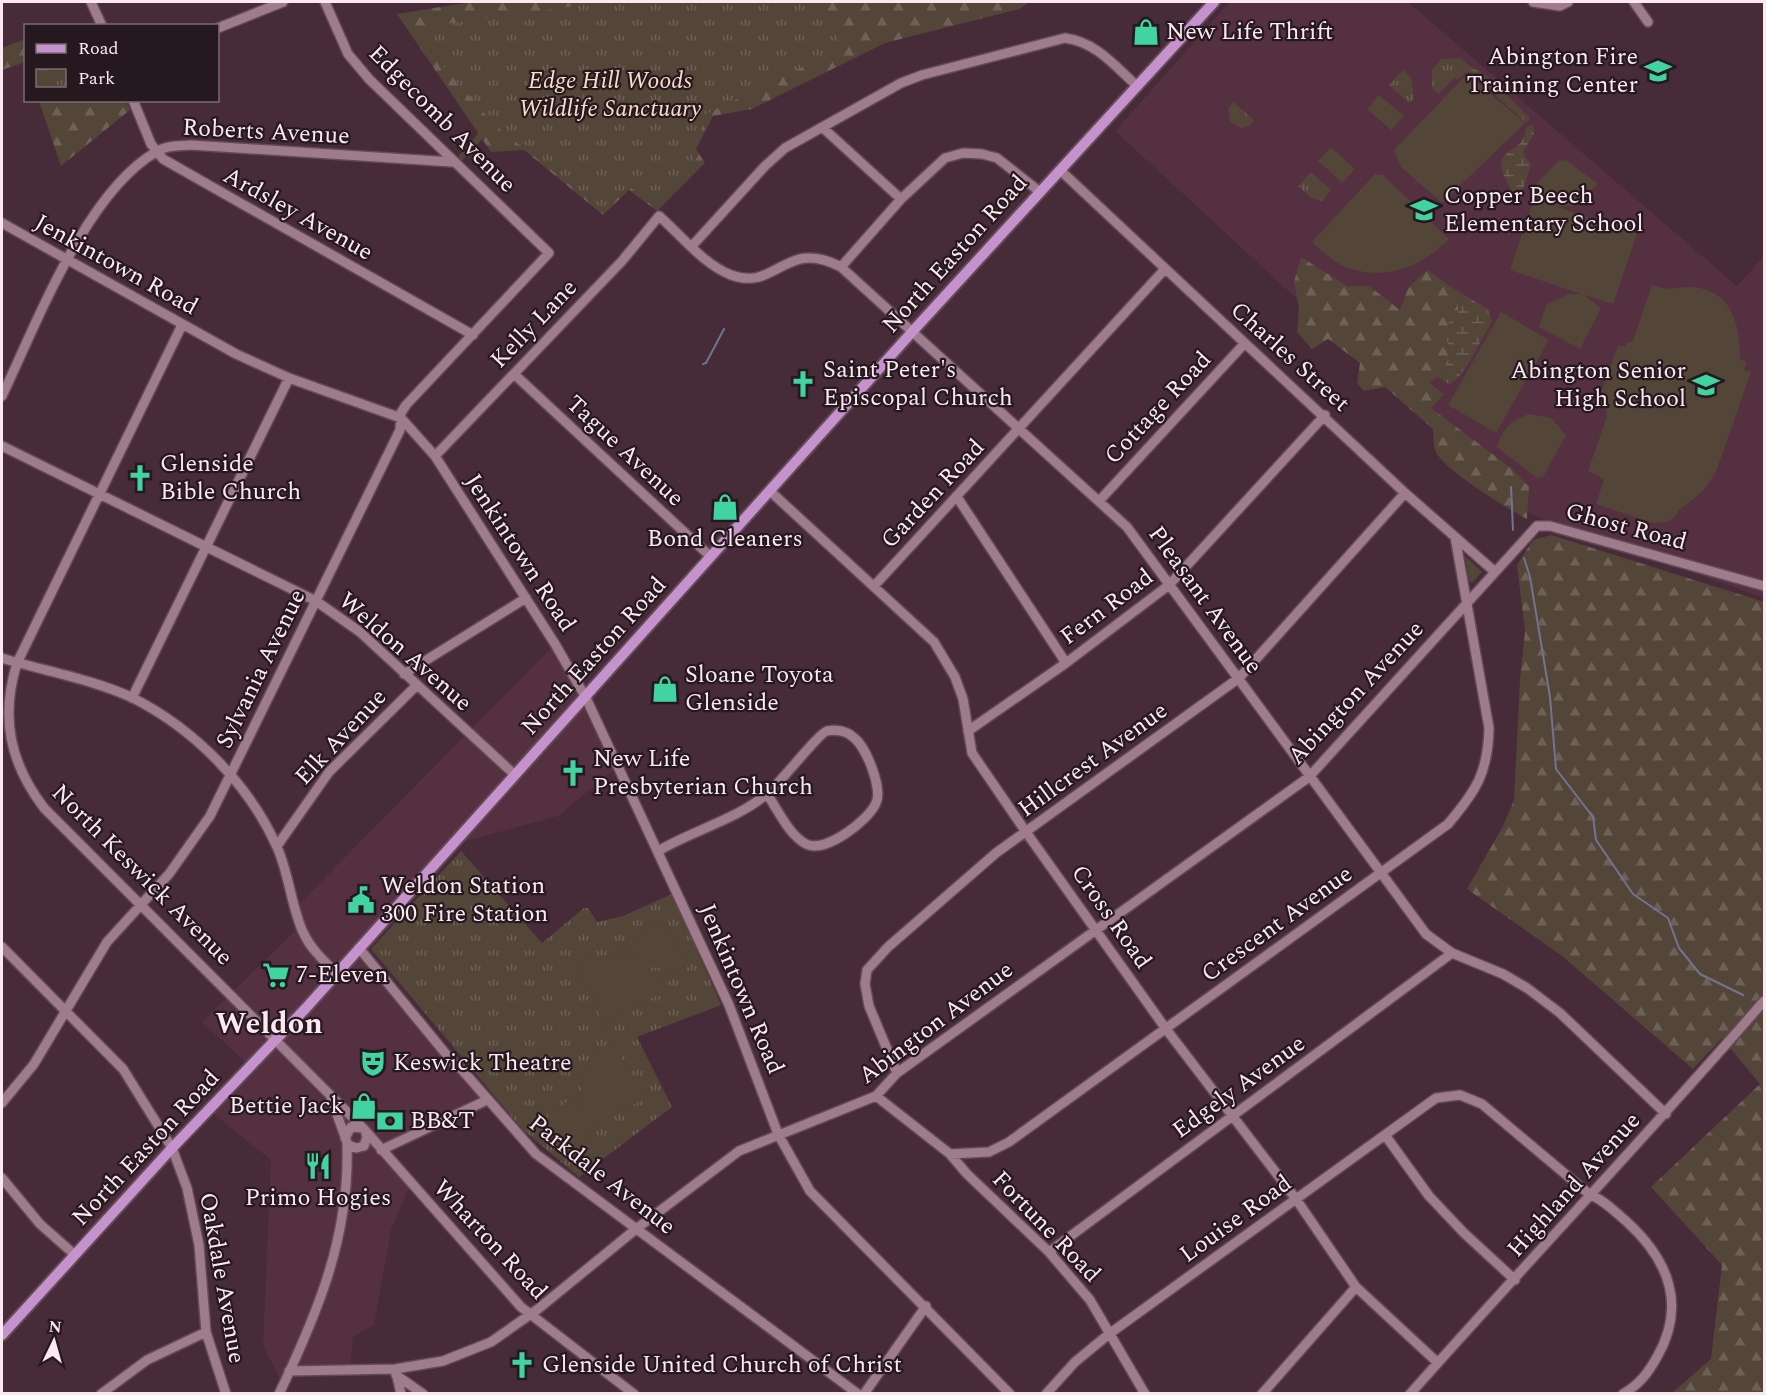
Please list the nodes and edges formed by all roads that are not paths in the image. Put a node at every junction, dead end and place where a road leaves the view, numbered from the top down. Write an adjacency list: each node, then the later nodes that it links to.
1 (92, 2): 9 (street)
2 (283, 2): 10 (street)
3 (325, 2): 15 (street, Edgecomb Avenue)
4 (1214, 2): 11 (main road, North Easton Road)
5 (1533, 2): 6 (street)
6 (1568, 2)
7 (1634, 2): 8 (street)
8 (1648, 22)
9 (101, 24)
10 (219, 28)
11 (1137, 86): 13 (street); 16 (main road, North Easton Road)
12 (134, 102): 14 (street)
13 (822, 127): 18 (street); 21 (street)
14 (155, 152): 15 (street, Roberts Avenue); 23 (street, Roberts Avenue); 28 (street, Ardsley Avenue)
15 (452, 162): 22 (street, Edgecomb Avenue)
16 (1060, 170): 17 (main road, North Easton Road); 25 (street, Charles Street)
17 (1040, 192): 18 (street); 27 (main road, North Easton Road)
18 (901, 199): 24 (street)
19 (658, 216): 21 (street, Pleasant Avenue); 30 (street, Kelly Lane)
20 (2, 223): 23 (street, Jenkintown Road)
21 (692, 246): 24 (street, Pleasant Avenue)
22 (549, 253): 28 (street, Sylvania Avenue)
23 (68, 260): 26 (street, Jenkintown Road); 32 (street, Roberts Avenue)
24 (841, 267): 27 (street, Pleasant Avenue)
25 (1165, 269): 29 (street, Charles Street); 35 (street, Garden Road)
26 (182, 325): 31 (street, Jenkintown Road); 40 (street, North Keswick Avenue)
27 (912, 332): 35 (street, Pleasant Avenue); 38 (main road, North Easton Road)
28 (473, 335): 34 (street, Sylvania Avenue)
29 (1245, 343): 33 (street, Charles Street); 42 (street, Cottage Road)
30 (514, 374): 37 (street, Kelly Lane); 45 (street, Tague Avenue)
31 (289, 378): 34 (street, Jenkintown Road); 44 (street)
32 (2, 396)
33 (1325, 415): 39 (street, Charles Street); 48 (street, Fern Road)
34 (401, 418): 37 (street, Jenkintown Road); 51 (street, Sylvania Avenue)
35 (1020, 429): 41 (street, Garden Road); 42 (street, Pleasant Avenue)
36 (2, 446): 40 (street, Weldon Avenue)
37 (435, 456): 50 (street, Jenkintown Road)
38 (771, 492): 45 (main road, North Easton Road); 47 (street, Cross Road)
39 (1405, 493): 43 (street, Charles Street); 57 (street, Hillcrest Avenue)
40 (99, 495): 44 (street, Weldon Avenue); 54 (street, North Keswick Avenue)
41 (957, 497): 47 (street, Garden Road); 55 (street)
42 (1100, 500): 48 (street, Pleasant Avenue)
43 (1455, 537): 46 (street, Charles Street); 52 (street, Crescent Avenue)
44 (207, 548): 51 (street, Weldon Avenue); 59 (street)
45 (711, 557): 60 (main road, North Easton Road)
46 (1494, 571): 49 (street, Ghost Road); 52 (street, Abington Avenue)
47 (875, 585): 61 (street, Cross Road)
48 (1170, 585): 55 (street, Fern Road); 57 (street, Pleasant Avenue)
49 (1764, 586)
50 (526, 598): 56 (street, Elk Avenue); 60 (street, Jenkintown Road)
51 (316, 601): 56 (street, Weldon Avenue); 62 (street, Sylvania Avenue)
52 (1467, 601): 64 (street, Abington Avenue); 69 (street, Crescent Avenue)
53 (2, 658): 54 (street)
54 (17, 663): 59 (street); 70 (street, North Keswick Avenue)
55 (1066, 663): 61 (street, Fern Road)
56 (404, 674): 58 (street, Weldon Avenue)
57 (1239, 678): 64 (street, Pleasant Avenue); 66 (street, Hillcrest Avenue)
58 (416, 686): 63 (street, Weldon Avenue); 67 (street, Elk Avenue)
59 (132, 698): 62 (street)
60 (586, 698): 63 (main road, North Easton Road); 68 (street, Jenkintown Road)
61 (968, 731): 66 (street, Cross Road)
62 (231, 775): 67 (street); 70 (street, Sylvania Avenue)
63 (515, 775): 73 (main road, North Easton Road)
64 (1309, 777): 69 (street, Pleasant Avenue); 71 (street, Abington Avenue)
65 (767, 794): 65 (street); 68 (street)
66 (1026, 832): 71 (street, Cross Road); 80 (street, Hillcrest Avenue)
67 (277, 846): 75 (street)
68 (660, 850): 88 (street, Jenkintown Road)
69 (1381, 873): 74 (street, Pleasant Avenue); 78 (street, Crescent Avenue)
70 (140, 904): 77 (street, Sylvania Avenue); 79 (street, North Keswick Avenue)
71 (1095, 929): 78 (street, Cross Road); 80 (street, Abington Avenue)
72 (2, 947): 77 (street, Oakdale Avenue)
73 (359, 948): 75 (main road, North Easton Road); 83 (street, Parkdale Avenue)
74 (1452, 952): 85 (street, Pleasant Avenue); 86 (street, Edgely Avenue)
75 (336, 973): 79 (main road, North Easton Road)
76 (1764, 1001): 85 (street, Highland Avenue)
77 (66, 1011): 84 (street, Sylvania Avenue); 92 (street, Oakdale Avenue)
78 (1166, 1029): 86 (street, Cross Road); 94 (street, Crescent Avenue)
79 (276, 1038): 81 (street, North Keswick Avenue); 92 (main road, North Easton Road)
80 (897, 1073): 82 (street, Abington Avenue)
81 (329, 1095): 87 (street, North Keswick Avenue); 90 (street, North Keswick Avenue)
82 (876, 1096): 88 (street, Abington Avenue); 94 (street)
83 (487, 1100): 93 (street); 99 (street, Parkdale Avenue)
84 (2, 1103)
85 (1666, 1114): 97 (street, Highland Avenue)
86 (1232, 1117): 98 (street, Cross Road); 100 (street, Edgely Avenue)
87 (363, 1129): 90 (street); 91 (street, North Keswick Avenue); 93 (street, Wharton Road)
88 (778, 1134): 99 (street, Abington Avenue); 104 (street, Jenkintown Road)
89 (1385, 1135): 97 (street, Louise Road); 98 (street, Louise Road); 102 (street)
90 (345, 1140): 91 (street); 96 (street, North Keswick Avenue)
91 (361, 1147): 93 (street); 96 (street, North Keswick Avenue)
92 (172, 1149): 101 (main road, North Easton Road); 106 (street, Oakdale Avenue)
93 (381, 1150): 105 (street, Wharton Road)
94 (950, 1154): 100 (street, Fortune Road)
95 (2, 1178): 101 (street)
96 (347, 1192): 110 (street, North Keswick Avenue)
97 (1589, 1194): 102 (street, Highland Avenue); 125 (street)
98 (1296, 1199): 103 (street, Cross Road); 107 (street, Louise Road)
99 (636, 1229): 105 (street, Abington Avenue); 118 (street, Parkdale Avenue)
100 (1049, 1252): 107 (street, Fortune Road)
101 (75, 1255): 108 (main road, North Easton Road)
102 (1515, 1280): 109 (street, Highland Avenue)
103 (1356, 1287): 109 (street, Cross Road); 123 (street)
104 (926, 1306): 119 (street); 120 (street, Jenkintown Road)
105 (530, 1314): 111 (street, Abington Avenue); 117 (street, Wharton Road)
106 (206, 1332): 112 (street); 113 (street, Oakdale Avenue)
107 (1109, 1334): 121 (street, Louise Road); 122 (street, Fortune Road)
108 (2, 1335)
109 (1438, 1363): 124 (street, Highland Avenue)
110 (289, 1371): 111 (street, Abington Avenue); 114 (street, North Keswick Avenue)
111 (396, 1372): 115 (street); 116 (street)
112 (101, 1394)
113 (226, 1394)
114 (279, 1394)
115 (401, 1394)
116 (423, 1394)
117 (634, 1394)
118 (858, 1394)
119 (864, 1394)
120 (1010, 1394)
121 (1046, 1394)
122 (1145, 1394)
123 (1262, 1394)
124 (1410, 1394)
125 (1623, 1394)

